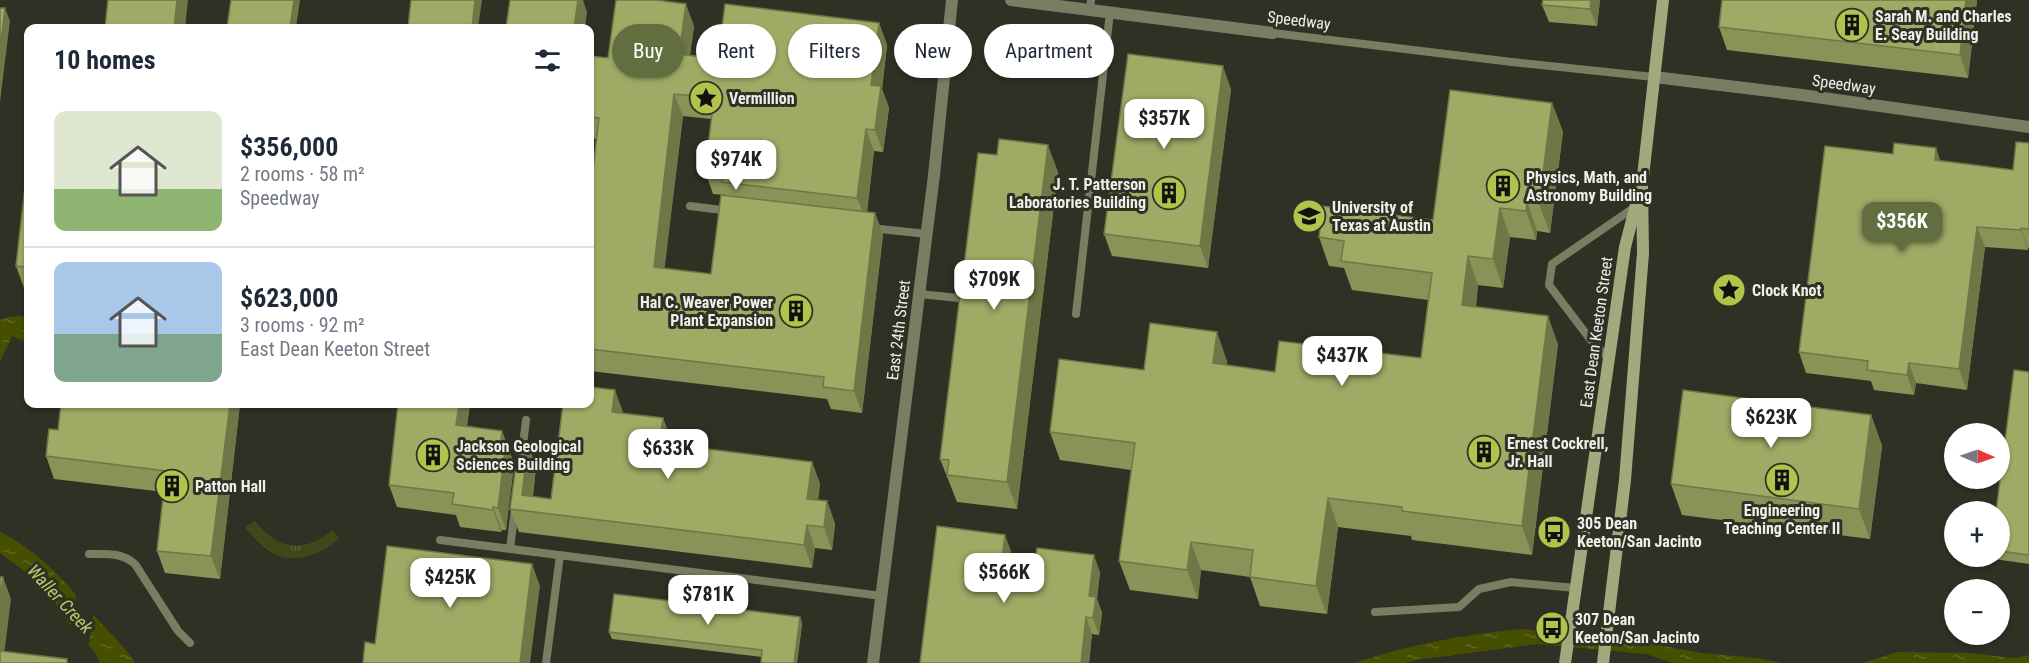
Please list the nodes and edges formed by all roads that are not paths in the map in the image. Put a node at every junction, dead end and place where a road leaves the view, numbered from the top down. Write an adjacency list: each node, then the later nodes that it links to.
1 (952, 0): 14 (street, East 24th Street)
2 (1011, 0): 4 (street, Speedway)
3 (1663, 0): 7 (main road, East Dean Keeton Street)
4 (1090, 5): 5 (street, Speedway)
5 (1110, 12): 6 (street, Speedway); 17 (lane)
6 (1273, 33): 7 (lane, Speedway)
7 (1654, 77): 8 (street, Speedway); 9 (main road, East Dean Keeton Street)
8 (2029, 127)
9 (1642, 185): 11 (main road, East Dean Keeton Street); 33 (main road, East Dean Keeton Street)
10 (690, 206): 12 (lane)
11 (1636, 207): 18 (main road, East Dean Keeton Street); 18 (lane)
12 (741, 212)
13 (859, 226): 14 (lane)
14 (927, 234): 15 (street, East 24th Street)
15 (919, 294): 16 (lane); 27 (street, East 24th Street)
16 (980, 300)
17 (1076, 314)
18 (1609, 359): 26 (main road, East Dean Keeton Street)
19 (526, 420): 20 (lane)
20 (520, 467)
21 (516, 502): 23 (lane)
22 (440, 540): 23 (lane)
23 (510, 549): 25 (lane)
24 (89, 554): 29 (lane)
25 (560, 555): 27 (lane); 30 (lane)
26 (1575, 588): 28 (lane); 32 (main road, East Dean Keeton Street)
27 (882, 596): 31 (street, East 24th Street)
28 (1375, 612)
29 (190, 643)
30 (546, 663)
31 (873, 663)
32 (1565, 663)
33 (1603, 663)

